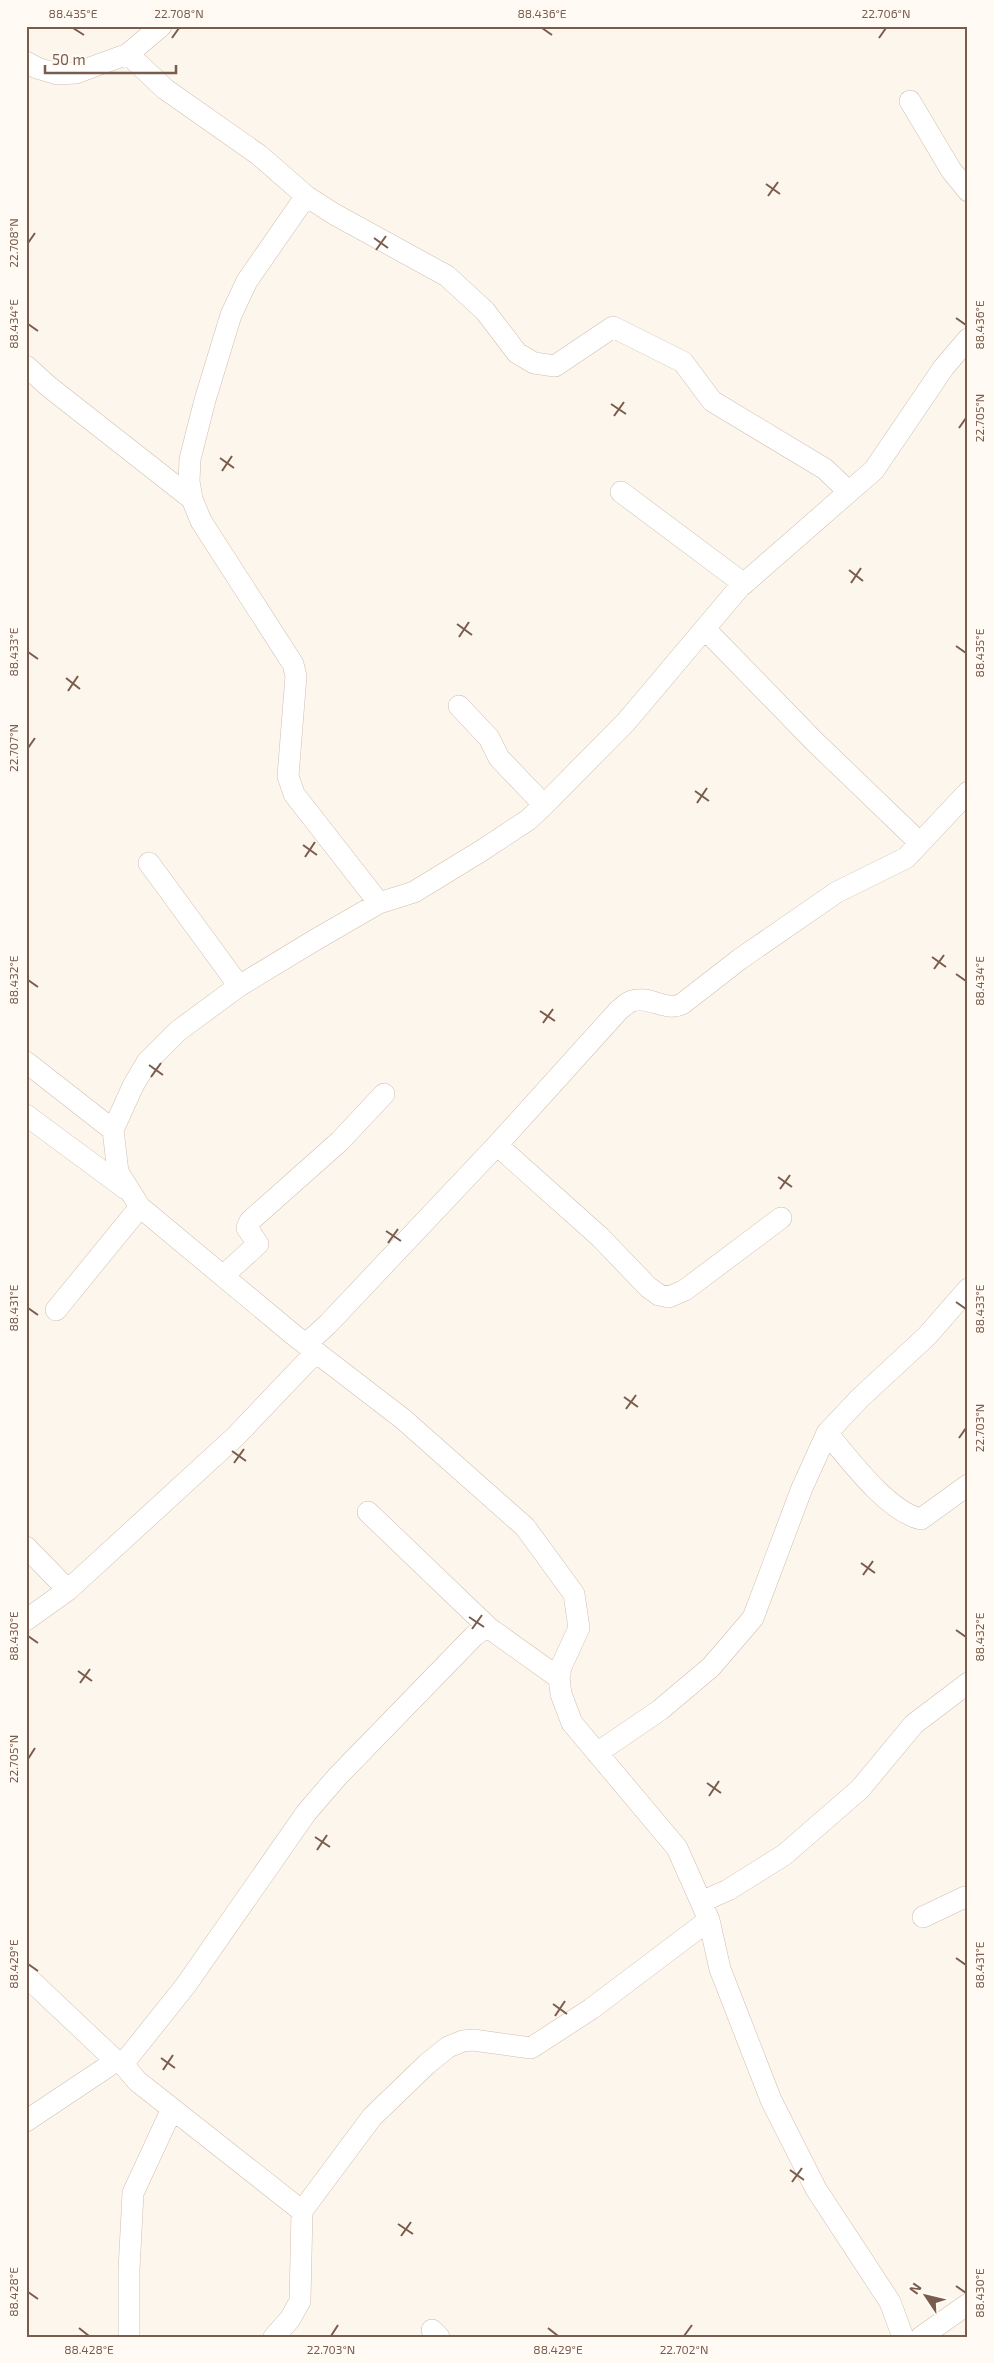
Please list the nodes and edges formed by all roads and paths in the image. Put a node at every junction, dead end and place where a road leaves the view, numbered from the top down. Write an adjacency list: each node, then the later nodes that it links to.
1 (161, 26): 2 (street)
2 (128, 54): 3 (street); 6 (street)
3 (26, 62)
4 (910, 101): 5 (street)
5 (968, 191)
6 (306, 196): 10 (street); 11 (street)
7 (968, 339): 10 (street)
8 (26, 366): 11 (street)
9 (621, 492): 12 (street)
10 (850, 492): 12 (street)
11 (192, 499): 19 (street)
12 (744, 584): 13 (street)
13 (705, 629): 16 (street); 17 (street)
14 (459, 706): 16 (street)
15 (968, 792): 17 (street)
16 (544, 805): 19 (street)
17 (920, 843): 25 (street)
18 (150, 863): 20 (street)
19 (379, 904): 20 (street)
20 (239, 986): 24 (street)
21 (26, 1062): 24 (street)
22 (384, 1094): 28 (street)
23 (26, 1115): 26 (street)
24 (113, 1130): 26 (street)
25 (497, 1145): 27 (street); 31 (street)
26 (134, 1199): 28 (street); 30 (street)
27 (781, 1218)
28 (222, 1276): 31 (street)
29 (968, 1289): 32 (street)
30 (56, 1310)
31 (311, 1348): 36 (street); 39 (street)
32 (827, 1433): 33 (street); 41 (street)
33 (968, 1485)
34 (368, 1512): 38 (street)
35 (26, 1547): 36 (street)
36 (68, 1590): 37 (street)
37 (26, 1620)
38 (489, 1628): 39 (street); 46 (street)
39 (559, 1678): 41 (street)
40 (968, 1683): 43 (street)
41 (597, 1753): 43 (street)
42 (968, 1898): 44 (street)
43 (705, 1911): 49 (street); 53 (street)
44 (923, 1917)
45 (26, 1976): 46 (street)
46 (119, 2063): 47 (street); 48 (street)
47 (172, 2109): 49 (street); 51 (street)
48 (26, 2121)
49 (302, 2211): 52 (street)
50 (968, 2304): 54 (street)
51 (129, 2337)
52 (274, 2337)
53 (903, 2337)
54 (920, 2337)

